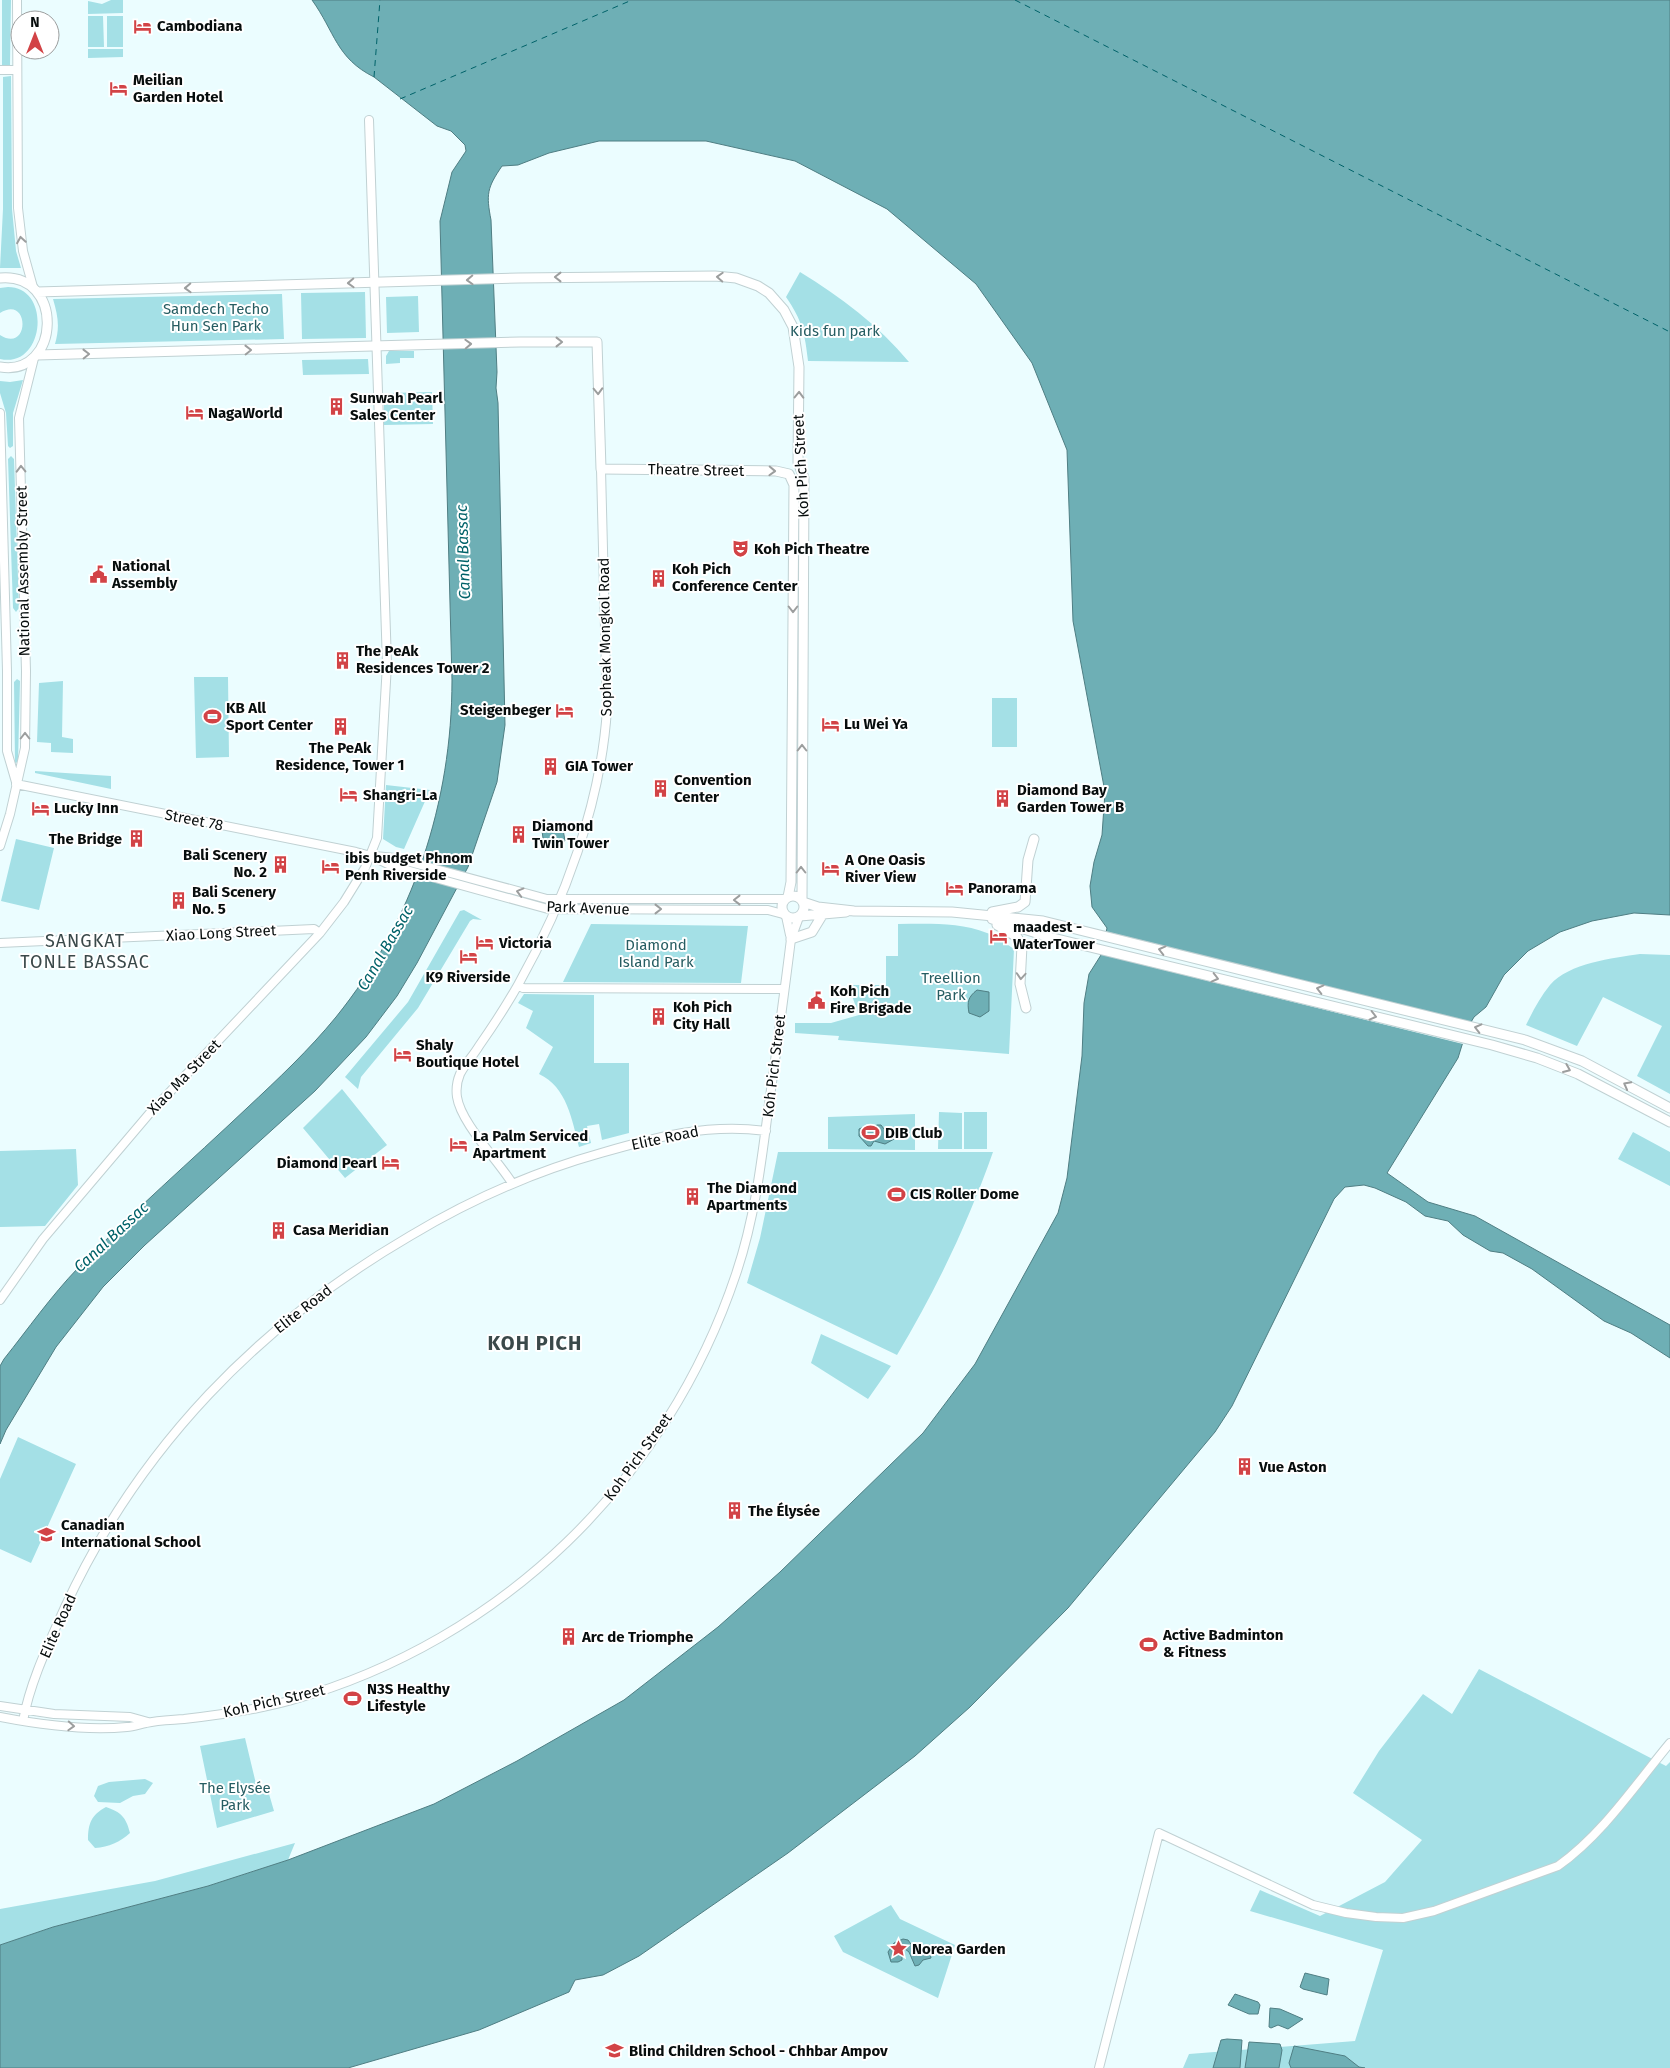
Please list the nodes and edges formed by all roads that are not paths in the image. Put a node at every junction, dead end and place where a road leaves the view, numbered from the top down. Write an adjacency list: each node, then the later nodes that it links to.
1 (17, 0): 3 (main road)
2 (0, 70): 3 (main road)
3 (17, 70): 7 (main road, one-way to 3)
4 (369, 120): 6 (main road, Xiao Ma Street)
5 (0, 278): 7 (main road)
6 (375, 283): 7 (main road, Koh Pich Street, one-way to 7); 8 (main road, Xiao Ma Street); 20 (main road, Koh Pich Street, one-way to 6)
7 (35, 289): 9 (main road)
8 (377, 347): 9 (main road, one-way to 8); 12 (main road, Sopheak Mongkol Road, one-way to 12); 17 (main road, Xiao Ma Street)
9 (35, 357): 10 (main road); 14 (main road, National Assembly Street, one-way to 9)
10 (0, 367)
11 (0, 413): 14 (main road, National Assembly Street)
12 (601, 469): 13 (main road, Theatre Street, one-way to 13); 19 (main road, Sopheak Mongkol Road)
13 (789, 474): 18 (main road, Koh Pich Street, one-way to 18)
14 (16, 784): 16 (main road, National Assembly Street); 17 (main road, Street 78)
15 (1034, 840): 25 (main road)
16 (0, 846)
17 (371, 856): 19 (main road, Park Avenue, one-way to 17); 21 (main road, Park Avenue); 27 (main road, Xiao Ma Street)
18 (786, 898): 19 (main road, Park Avenue, one-way to 19); 20 (main road); 24 (main road)
19 (561, 899): 21 (main road, Sopheak Mongkol Road)
20 (802, 901): 22 (main road); 26 (main road)
21 (556, 909): 24 (main road, Park Avenue, one-way to 24); 30 (main road, Sopheak Mongkol Road)
22 (854, 911): 23 (main road); 25 (main road)
23 (824, 914): 26 (main road); 28 (main road)
24 (784, 915): 26 (main road); 28 (main road, Koh Pich Street)
25 (980, 915): 32 (main road, one-way to 32); 33 (main road, one-way to 25); 34 (main road, one-way to 34)
26 (799, 917): 28 (main road, Koh Pich Street)
27 (320, 933): 29 (main road, Xiao Long Street); 37 (main road, Xiao Ma Street)
28 (791, 939): 31 (main road, Koh Pich Street)
29 (0, 943)
30 (518, 985): 31 (main road); 36 (main road, Sopheak Mongkol Road)
31 (784, 990): 35 (main road, Koh Pich Street)
32 (1026, 1008)
33 (1670, 1108)
34 (1670, 1122)
35 (766, 1131): 36 (main road, Elite Road); 42 (main road, Koh Pich Street)
36 (512, 1183): 39 (main road, Elite Road)
37 (0, 1300)
38 (0, 1706): 39 (main road, Koh Pich Street)
39 (25, 1710): 41 (main road, Elite Road); 42 (main road, Koh Pich Street)
40 (0, 1717): 41 (main road, Koh Pich Street)
41 (23, 1721): 42 (main road, Koh Pich Street, one-way to 42)
42 (148, 1722)
43 (1670, 1743): 44 (main road)
44 (1098, 2068)

